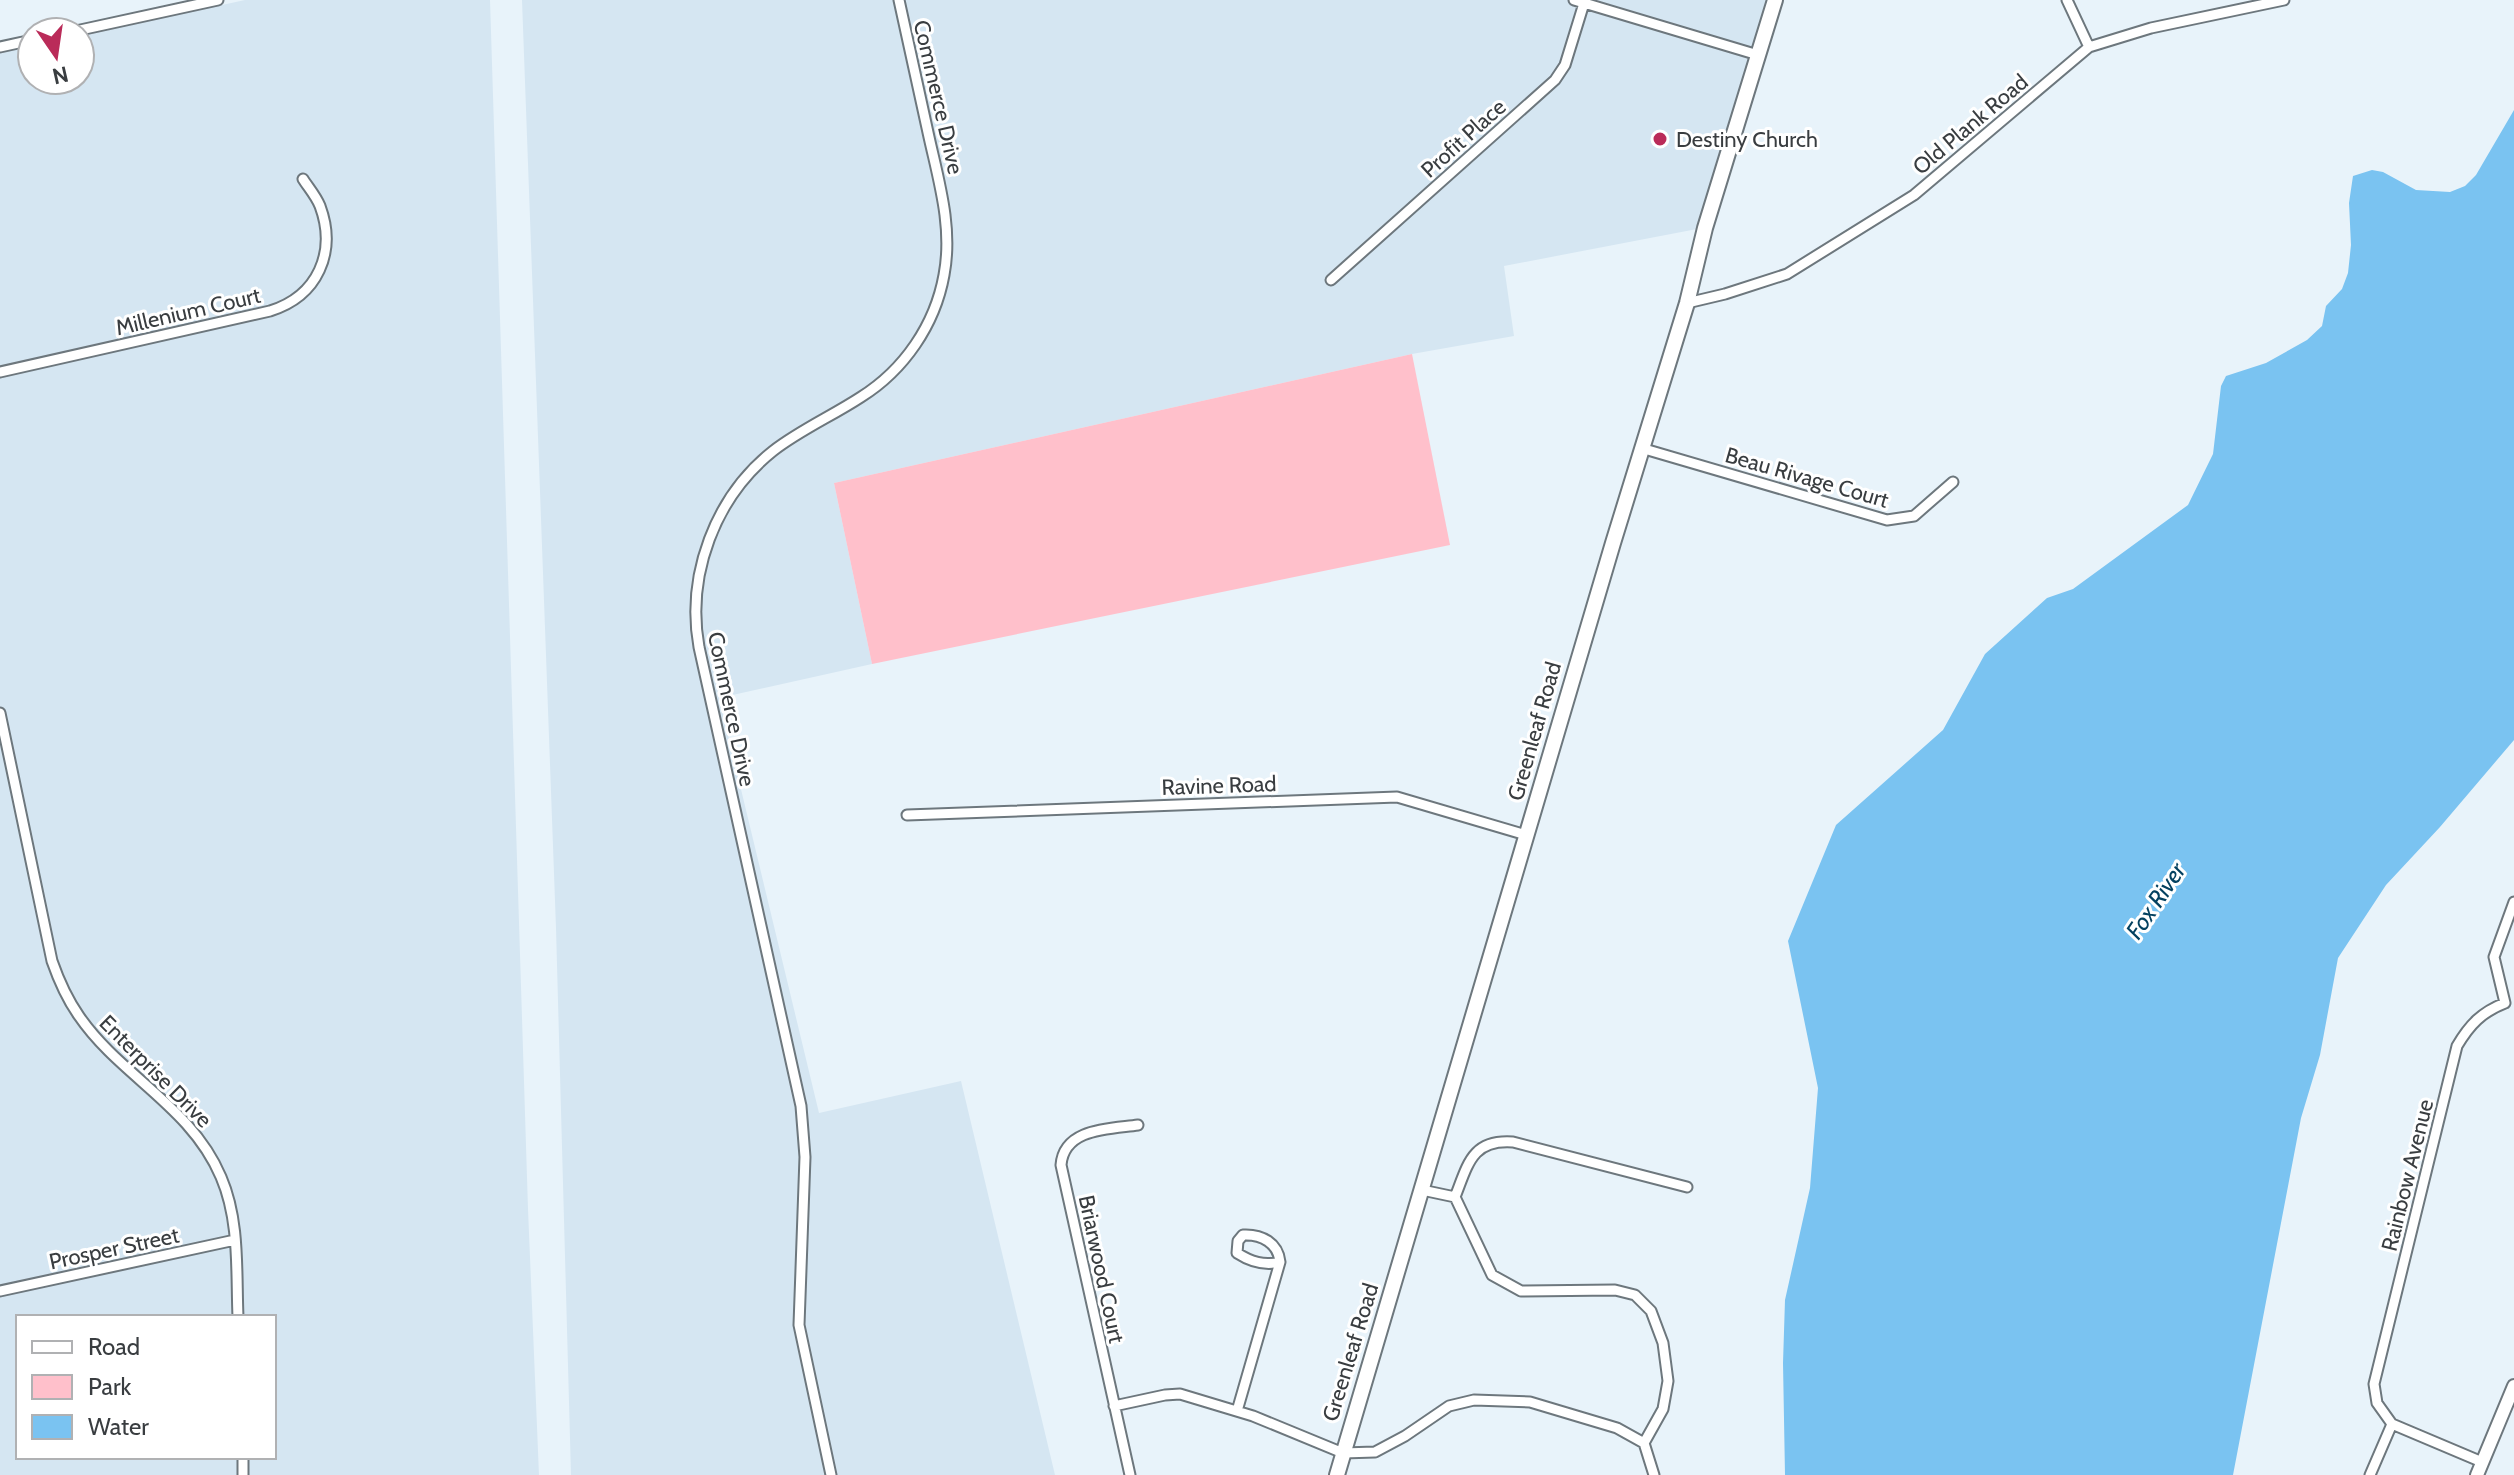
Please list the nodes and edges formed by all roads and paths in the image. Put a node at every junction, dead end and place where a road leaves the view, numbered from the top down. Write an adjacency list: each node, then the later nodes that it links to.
1 (218, 0): 7 (street)
2 (899, 0): 36 (street, Commerce Drive)
3 (1775, 0): 9 (main road, Greenleaf Road)
4 (2067, 0): 8 (street)
5 (2284, 0): 8 (street, Old Plank Road)
6 (1581, 1): 9 (street); 11 (street, Profit Place)
7 (96, 27)
8 (2089, 47): 12 (street, Old Plank Road)
9 (1758, 55): 12 (main road, Greenleaf Road)
10 (303, 179): 13 (street, Millenium Court)
11 (1331, 280)
12 (1687, 303): 14 (main road, Greenleaf Road)
13 (0, 372)
14 (1641, 448): 15 (street, Beau Rivage Court); 18 (main road, Greenleaf Road)
15 (1953, 482)
16 (0, 713): 25 (street, Enterprise Drive)
17 (907, 815): 18 (street, Ravine Road)
18 (1526, 835): 23 (main road, Greenleaf Road)
19 (2514, 902): 20 (street, Rainbow Avenue)
20 (2510, 1004): 32 (street, Rainbow Avenue)
21 (1138, 1125): 30 (street, Briarwood Court)
22 (1687, 1187): 24 (street)
23 (1422, 1190): 24 (street); 34 (main road, Greenleaf Road)
24 (1455, 1197): 33 (street)
25 (235, 1240): 27 (street, Prosper Street); 28 (street, Enterprise Drive)
26 (1280, 1262): 26 (street); 31 (street)
27 (0, 1291)
28 (238, 1315)
29 (2513, 1394): 35 (street)
30 (1114, 1406): 31 (street); 37 (street, Briarwood Court)
31 (1237, 1411): 34 (street)
32 (2392, 1424): 35 (street); 40 (street)
33 (1644, 1443): 34 (street); 39 (street)
34 (1343, 1453): 38 (main road, Greenleaf Road)
35 (2482, 1462): 41 (street)
36 (831, 1475)
37 (1130, 1475)
38 (1337, 1475)
39 (1654, 1475)
40 (2370, 1475)
41 (2477, 1475)

